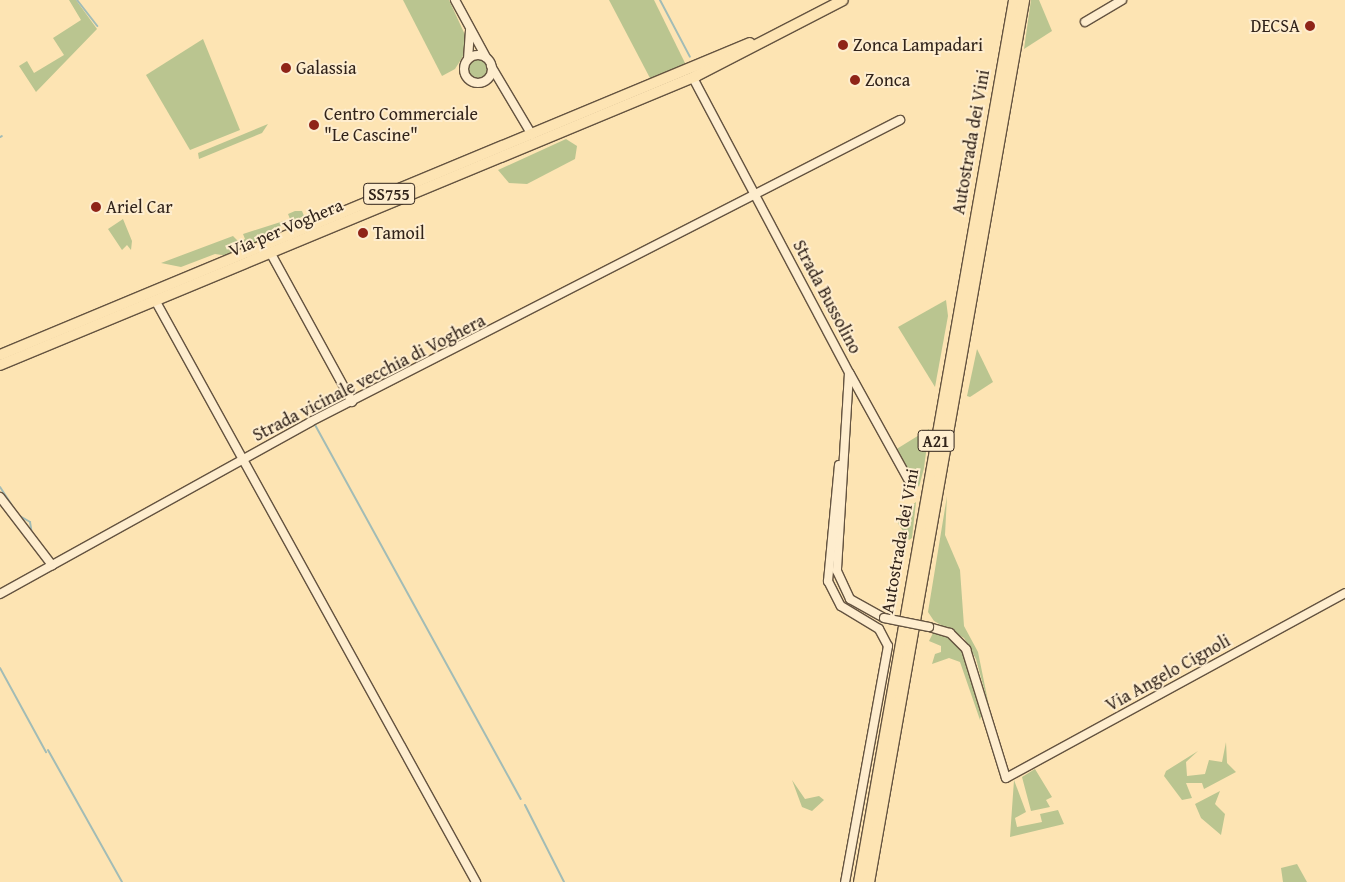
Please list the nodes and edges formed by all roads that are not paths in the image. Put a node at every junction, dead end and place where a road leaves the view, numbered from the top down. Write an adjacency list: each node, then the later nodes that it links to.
1 (455, 0): 8 (street)
2 (830, 0): 12 (main road)
3 (843, 0): 12 (main road)
4 (1014, 0): 32 (highway, Autostrada dei Vini / A21)
5 (1023, 0): 33 (highway, Autostrada dei Vini / A21)
6 (1122, 0): 7 (street)
7 (1085, 22)
8 (469, 27): 9 (street); 10 (street)
9 (487, 58): 10 (street); 11 (street)
10 (468, 59): 11 (street)
11 (491, 66): 14 (street)
12 (694, 75): 14 (main road, Via per Voghera / SS755); 15 (street, Strada Bussolino); 16 (main road, Via per Voghera / SS755)
13 (900, 120): 15 (street, Strada vicinale vecchia di Voghera)
14 (532, 135): 18 (main road, Via per Voghera / SS755)
15 (754, 194): 20 (street, Strada Bussolino); 21 (street, Strada vicinale vecchia di Voghera)
16 (270, 252): 17 (main road, Via per Voghera / SS755); 21 (street)
17 (155, 300): 19 (main road, Via per Voghera / SS755); 23 (street)
18 (0, 355)
19 (0, 365)
20 (849, 373): 22 (street, Strada Bussolino); 24 (street)
21 (352, 402): 23 (street, Strada vicinale vecchia di Voghera)
22 (844, 444): 29 (street, Strada Bussolino, bridge); 31 (street)
23 (243, 460): 26 (street, Strada vicinale vecchia di Voghera); 30 (street)
24 (908, 479)
25 (0, 496): 26 (street)
26 (52, 565): 28 (street, Strada vicinale vecchia di Voghera)
27 (1345, 593): 29 (street, Via Angelo Cignoli)
28 (0, 594)
29 (929, 627)
30 (476, 882)
31 (845, 882)
32 (859, 882)
33 (868, 882)

